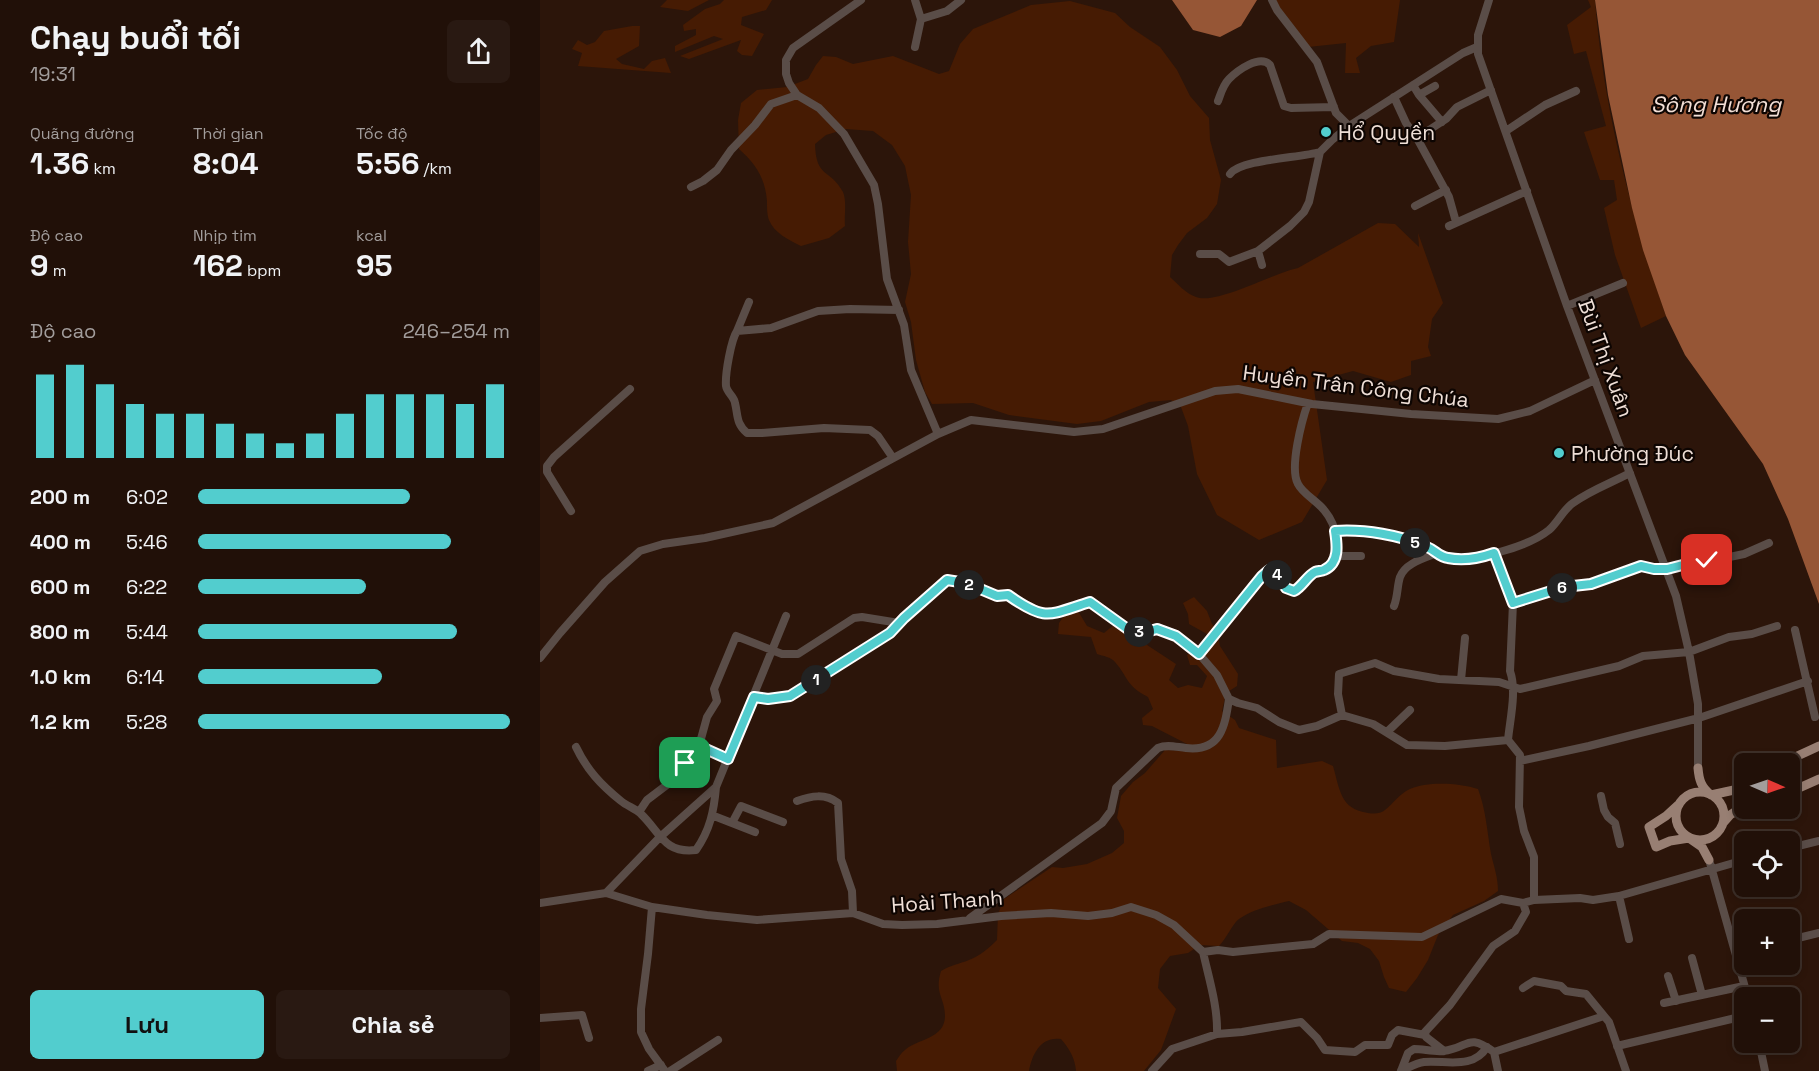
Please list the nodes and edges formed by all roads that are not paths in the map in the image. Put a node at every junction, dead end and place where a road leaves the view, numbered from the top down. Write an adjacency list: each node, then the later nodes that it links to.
1 (861, 0): 13 (street)
2 (915, 0): 6 (street)
3 (961, 0): 6 (street)
4 (1272, 0): 17 (street)
5 (1489, 0): 8 (street)
6 (921, 19): 7 (street)
7 (915, 47)
8 (1477, 47): 9 (street); 11 (street, Bùi Thị Xuân)
9 (1413, 85): 14 (street); 15 (street)
10 (1435, 86): 14 (street)
11 (1491, 90): 18 (street); 20 (street, Bùi Thị Xuân)
12 (1576, 91): 20 (street)
13 (797, 94): 24 (street); 34 (street)
14 (1419, 95): 18 (street)
15 (1394, 97): 19 (street); 21 (street)
16 (1218, 101): 17 (street)
17 (1334, 107): 19 (street)
18 (1442, 122): 21 (street)
19 (1349, 126): 22 (street)
20 (1506, 130): 26 (street, Bùi Thị Xuân)
21 (1418, 140): 25 (street)
22 (1320, 152): 23 (street); 28 (street)
23 (1230, 174)
24 (692, 187)
25 (1446, 190): 26 (street); 27 (street)
26 (1527, 191): 33 (street, Bùi Thị Xuân)
27 (1414, 206)
28 (1258, 251): 29 (street); 30 (street)
29 (1200, 254)
30 (1262, 265)
31 (1623, 284): 33 (street)
32 (749, 302): 35 (street)
33 (1567, 306): 36 (street, Bùi Thị Xuân)
34 (899, 310): 35 (street); 39 (street)
35 (737, 331): 40 (street)
36 (1595, 380): 38 (street, Huyền Trân Công Chúa); 42 (street, Bùi Thị Xuân)
37 (630, 390): 41 (street)
38 (1308, 403): 39 (street, Huyền Trân Công Chúa); 44 (street)
39 (938, 434): 40 (street, Huyền Trân Công Chúa)
40 (893, 458): 63 (street, Huyền Trân Công Chúa)
41 (543, 472): 43 (street)
42 (1630, 473): 48 (street); 52 (street, Bùi Thị Xuân)
43 (571, 512)
44 (1335, 531): 47 (street); 49 (street)
45 (1769, 543): 51 (street)
46 (1704, 547): 51 (street)
47 (1437, 553): 48 (street); 54 (street)
48 (1494, 553): 53 (street)
49 (1336, 556): 50 (street); 62 (street)
50 (1361, 556)
51 (1706, 559): 52 (street)
52 (1667, 569): 53 (street); 61 (street, Bùi Thị Xuân)
53 (1513, 603): 66 (street)
54 (1394, 606)
55 (786, 616): 60 (street)
56 (899, 623): 60 (street); 62 (street); 67 (street)
57 (1777, 626): 61 (street)
58 (1795, 630): 65 (street)
59 (1465, 638): 64 (street)
60 (773, 650): 67 (street); 75 (street)
61 (1689, 651): 66 (street); 72 (street, Bùi Thị Xuân)
62 (1199, 654): 68 (street)
63 (540, 658)
64 (1461, 680): 66 (street); 70 (street)
65 (1808, 681): 71 (street); 72 (street)
66 (1512, 686): 74 (street)
67 (754, 697): 81 (street)
68 (1229, 699): 70 (street); 115 (street)
69 (1410, 710): 73 (street)
70 (1342, 715): 73 (street)
71 (1815, 717)
72 (1699, 718): 83 (street); 84 (street, Bùi Thị Xuân)
73 (1387, 732): 74 (street)
74 (1508, 740): 83 (street)
75 (699, 746): 81 (street); 94 (street)
76 (1819, 746): 79 (main road)
77 (576, 747): 94 (street)
78 (1819, 752): 79 (main road)
79 (1808, 754): 80 (main road); 82 (main road)
80 (1800, 757)
81 (728, 759): 88 (street)
82 (1800, 759)
83 (1520, 761): 110 (street)
84 (1698, 768): 90 (main road); 93 (main road)
85 (1817, 777): 86 (main road); 87 (main road)
86 (1800, 783)
87 (1800, 786)
88 (716, 787): 96 (street); 101 (street)
89 (1734, 790): 90 (main road)
90 (1711, 795): 93 (main road); 99 (main road)
91 (1601, 796): 104 (street)
92 (796, 801): 114 (street)
93 (1680, 802): 102 (main road); 102 (main road)
94 (639, 812): 101 (street)
95 (1734, 815): 99 (main road)
96 (714, 816): 98 (street); 101 (street)
97 (783, 822): 98 (street)
98 (732, 823): 100 (street)
99 (1721, 827): 102 (main road); 107 (main road)
100 (755, 832)
101 (659, 838): 108 (street)
102 (1689, 838): 107 (main road)
103 (1819, 841): 105 (street)
104 (1620, 844)
105 (1800, 846)
106 (1734, 861): 107 (street)
107 (1710, 864): 109 (street); 117 (street)
108 (606, 893): 111 (street, Hoài Thanh); 113 (street, Hoài Thanh)
109 (1619, 896): 110 (street); 119 (street)
110 (1534, 900): 112 (street)
111 (540, 903)
112 (1523, 903): 120 (street); 133 (street)
113 (652, 907): 114 (street, Hoài Thanh); 141 (street)
114 (853, 913): 115 (street, Hoài Thanh)
115 (969, 919): 120 (street, Hoài Thanh)
116 (1819, 933): 118 (street)
117 (1734, 934)
118 (1800, 938)
119 (1629, 939)
120 (1203, 952): 132 (street)
121 (1692, 958): 126 (street)
122 (1743, 975): 124 (street)
123 (1668, 976): 127 (street)
124 (1744, 986): 126 (street)
125 (1523, 988): 129 (street)
126 (1702, 995): 127 (street)
127 (1676, 1001): 128 (street)
128 (1664, 1003)
129 (1604, 1016): 136 (street); 137 (street)
130 (540, 1018): 134 (street)
131 (1734, 1018): 136 (street)
132 (1217, 1034): 133 (street); 143 (street)
133 (1425, 1035): 138 (street)
134 (589, 1038)
135 (718, 1040): 141 (street)
136 (1617, 1046): 146 (street)
137 (1490, 1049): 138 (street); 140 (street); 145 (street)
138 (1444, 1051): 144 (street)
139 (1761, 1053): 147 (street)
140 (1449, 1067): 144 (street)
141 (665, 1069): 142 (street)
142 (648, 1071)
143 (1152, 1071)
144 (1401, 1071)
145 (1498, 1071)
146 (1626, 1071)
147 (1765, 1071)

